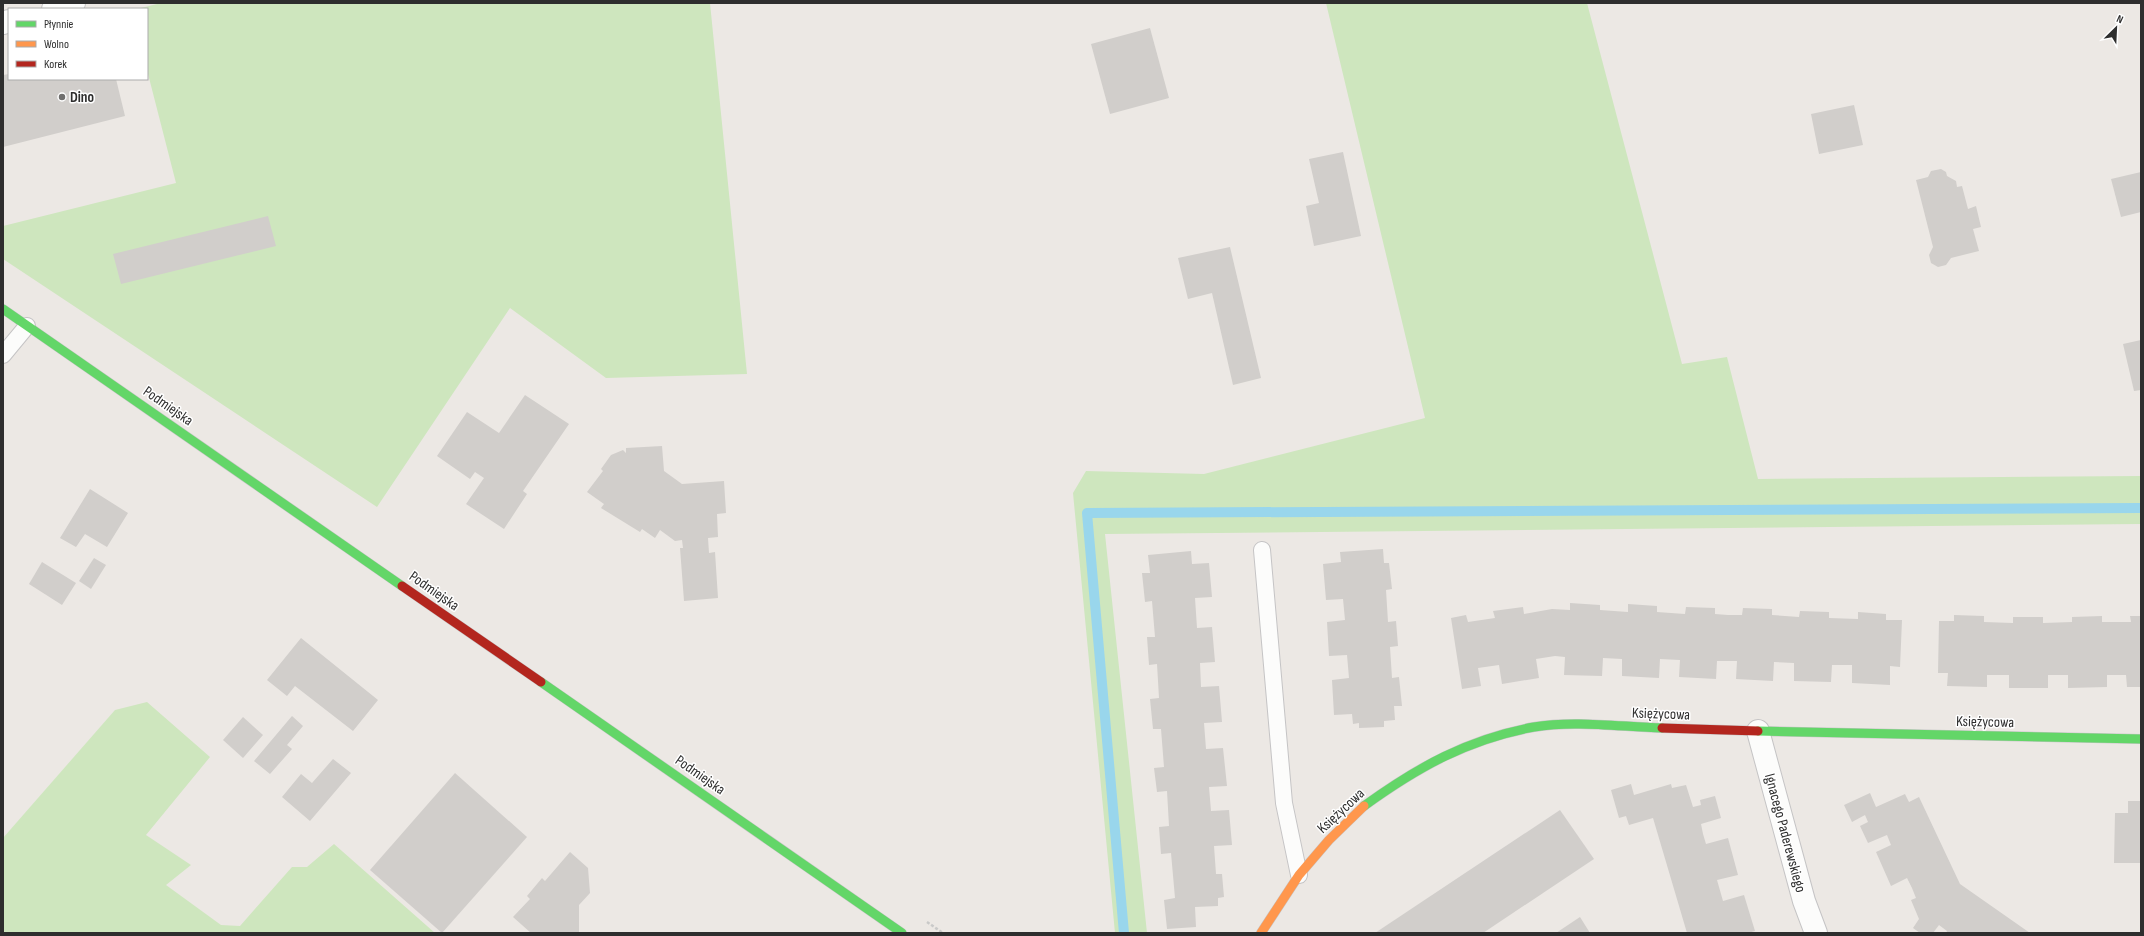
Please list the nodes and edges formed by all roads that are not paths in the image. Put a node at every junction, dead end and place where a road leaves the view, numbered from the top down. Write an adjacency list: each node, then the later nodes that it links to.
1 (74, 3): 2 (street)
2 (56, 8)
3 (3, 309): 4 (street, Podmiejska)
4 (28, 326): 5 (lane); 10 (street, Podmiejska)
5 (3, 355)
6 (1262, 550): 9 (lane)
7 (1758, 731): 8 (street, Księżycowa); 9 (street, Księżycowa); 12 (street, Ignacego Paderewskiego)
8 (2141, 739)
9 (1299, 875): 11 (street, Księżycowa)
10 (902, 933)
11 (1261, 933)
12 (1816, 933)

